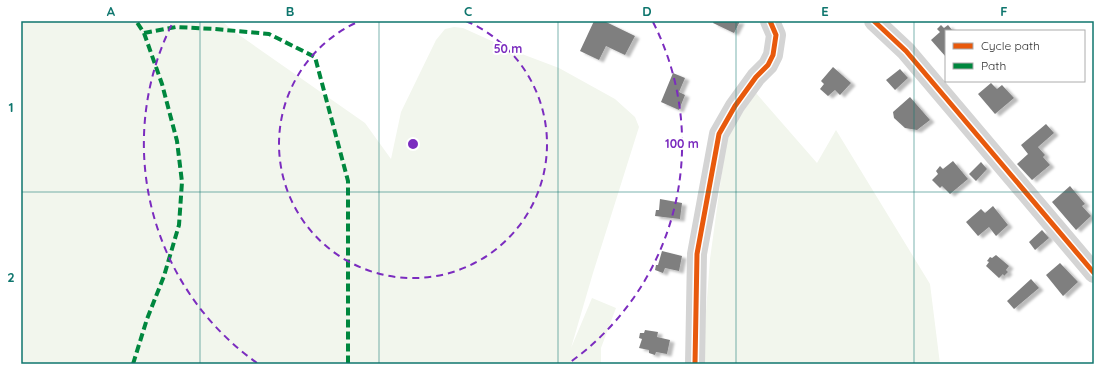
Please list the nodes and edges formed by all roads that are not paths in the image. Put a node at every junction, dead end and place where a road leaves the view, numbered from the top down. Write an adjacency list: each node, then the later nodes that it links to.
1 (770, 21): 4 (street)
2 (874, 21): 3 (street)
3 (1094, 273)
4 (695, 364)

